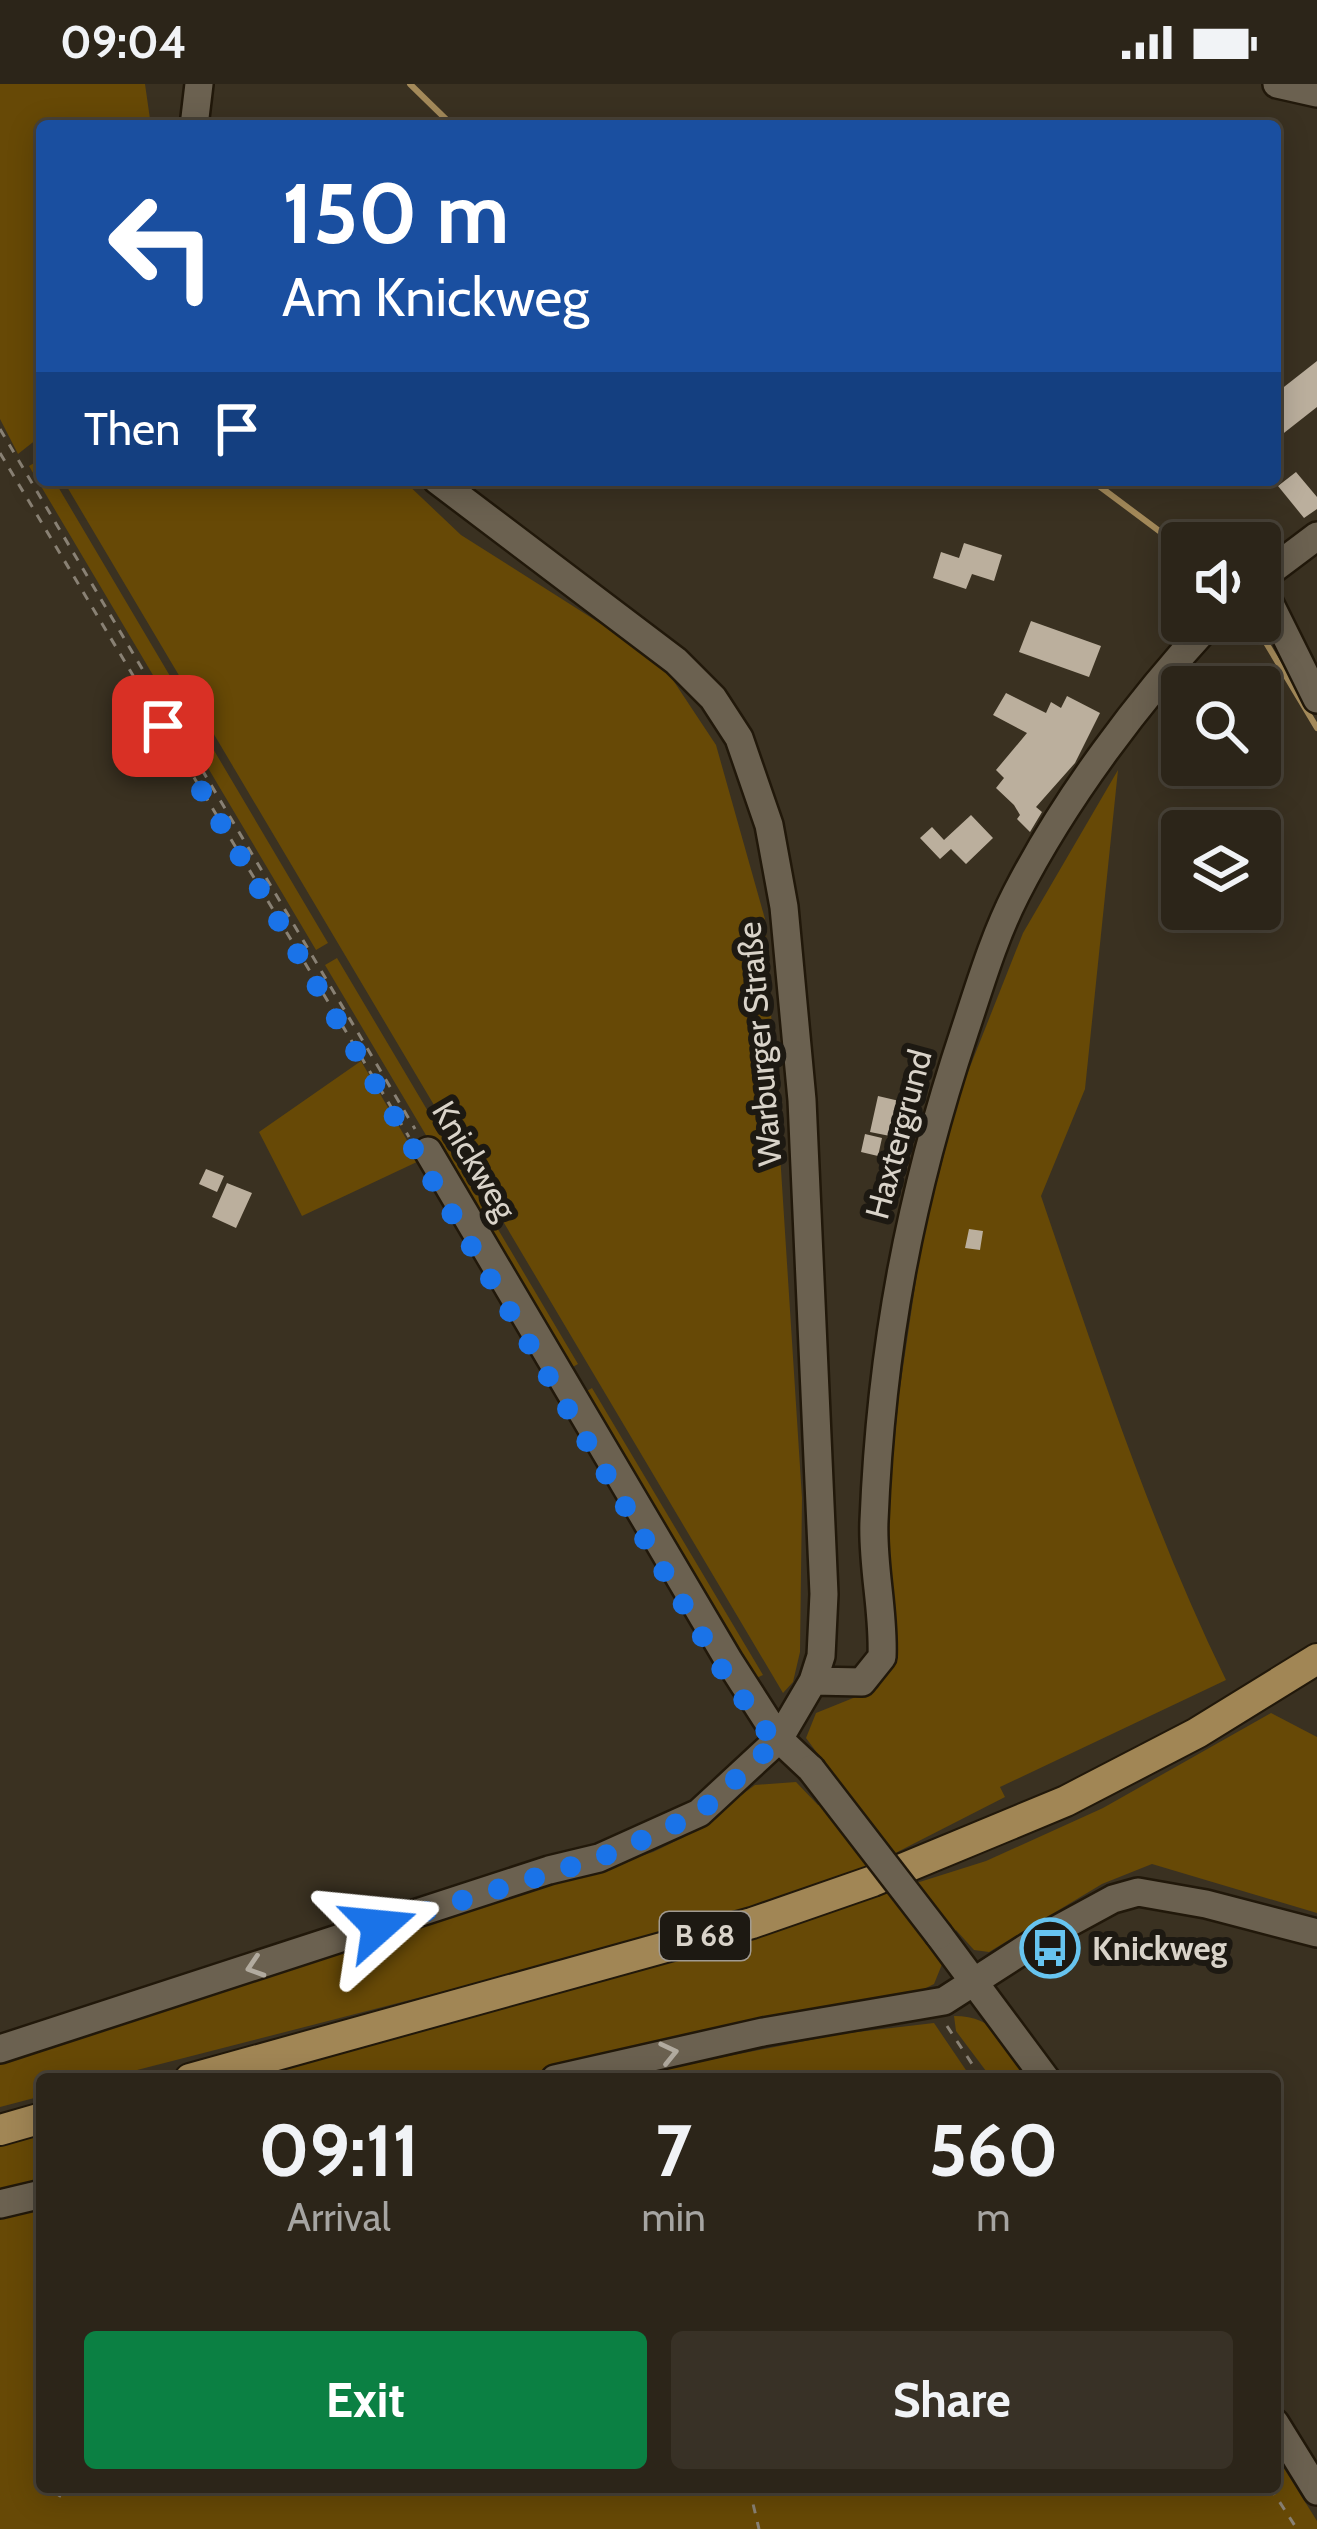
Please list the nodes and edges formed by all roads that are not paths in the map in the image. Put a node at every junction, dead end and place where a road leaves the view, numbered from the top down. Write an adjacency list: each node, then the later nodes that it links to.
1 (200, 84): 4 (street)
2 (1276, 84): 3 (street)
3 (1317, 93)
4 (195, 120)
5 (445, 486): 13 (street, Warburger Straße)
6 (1317, 536): 7 (street)
7 (1281, 564)
8 (1281, 624): 10 (street)
9 (1193, 642): 13 (street, Haxtergrund)
10 (1317, 699)
11 (418, 1143): 14 (street, Knickweg)
12 (1317, 1659): 18 (main road, B 68)
13 (813, 1681): 14 (street, Warburger Straße)
14 (779, 1739): 16 (street, Knickweg, bridge); 17 (street, Warburger Straße, one-way to 17)
15 (1317, 1933): 16 (street)
16 (978, 1982): 19 (street, one-way to 16); 20 (street, Knickweg)
17 (0, 2049)
18 (212, 2073)
19 (582, 2073)
20 (1042, 2073)
21 (36, 2120): 22 (main road)
22 (0, 2130)
23 (36, 2195): 24 (street)
24 (0, 2204)
25 (1281, 2433): 26 (street)
26 (1317, 2491)

